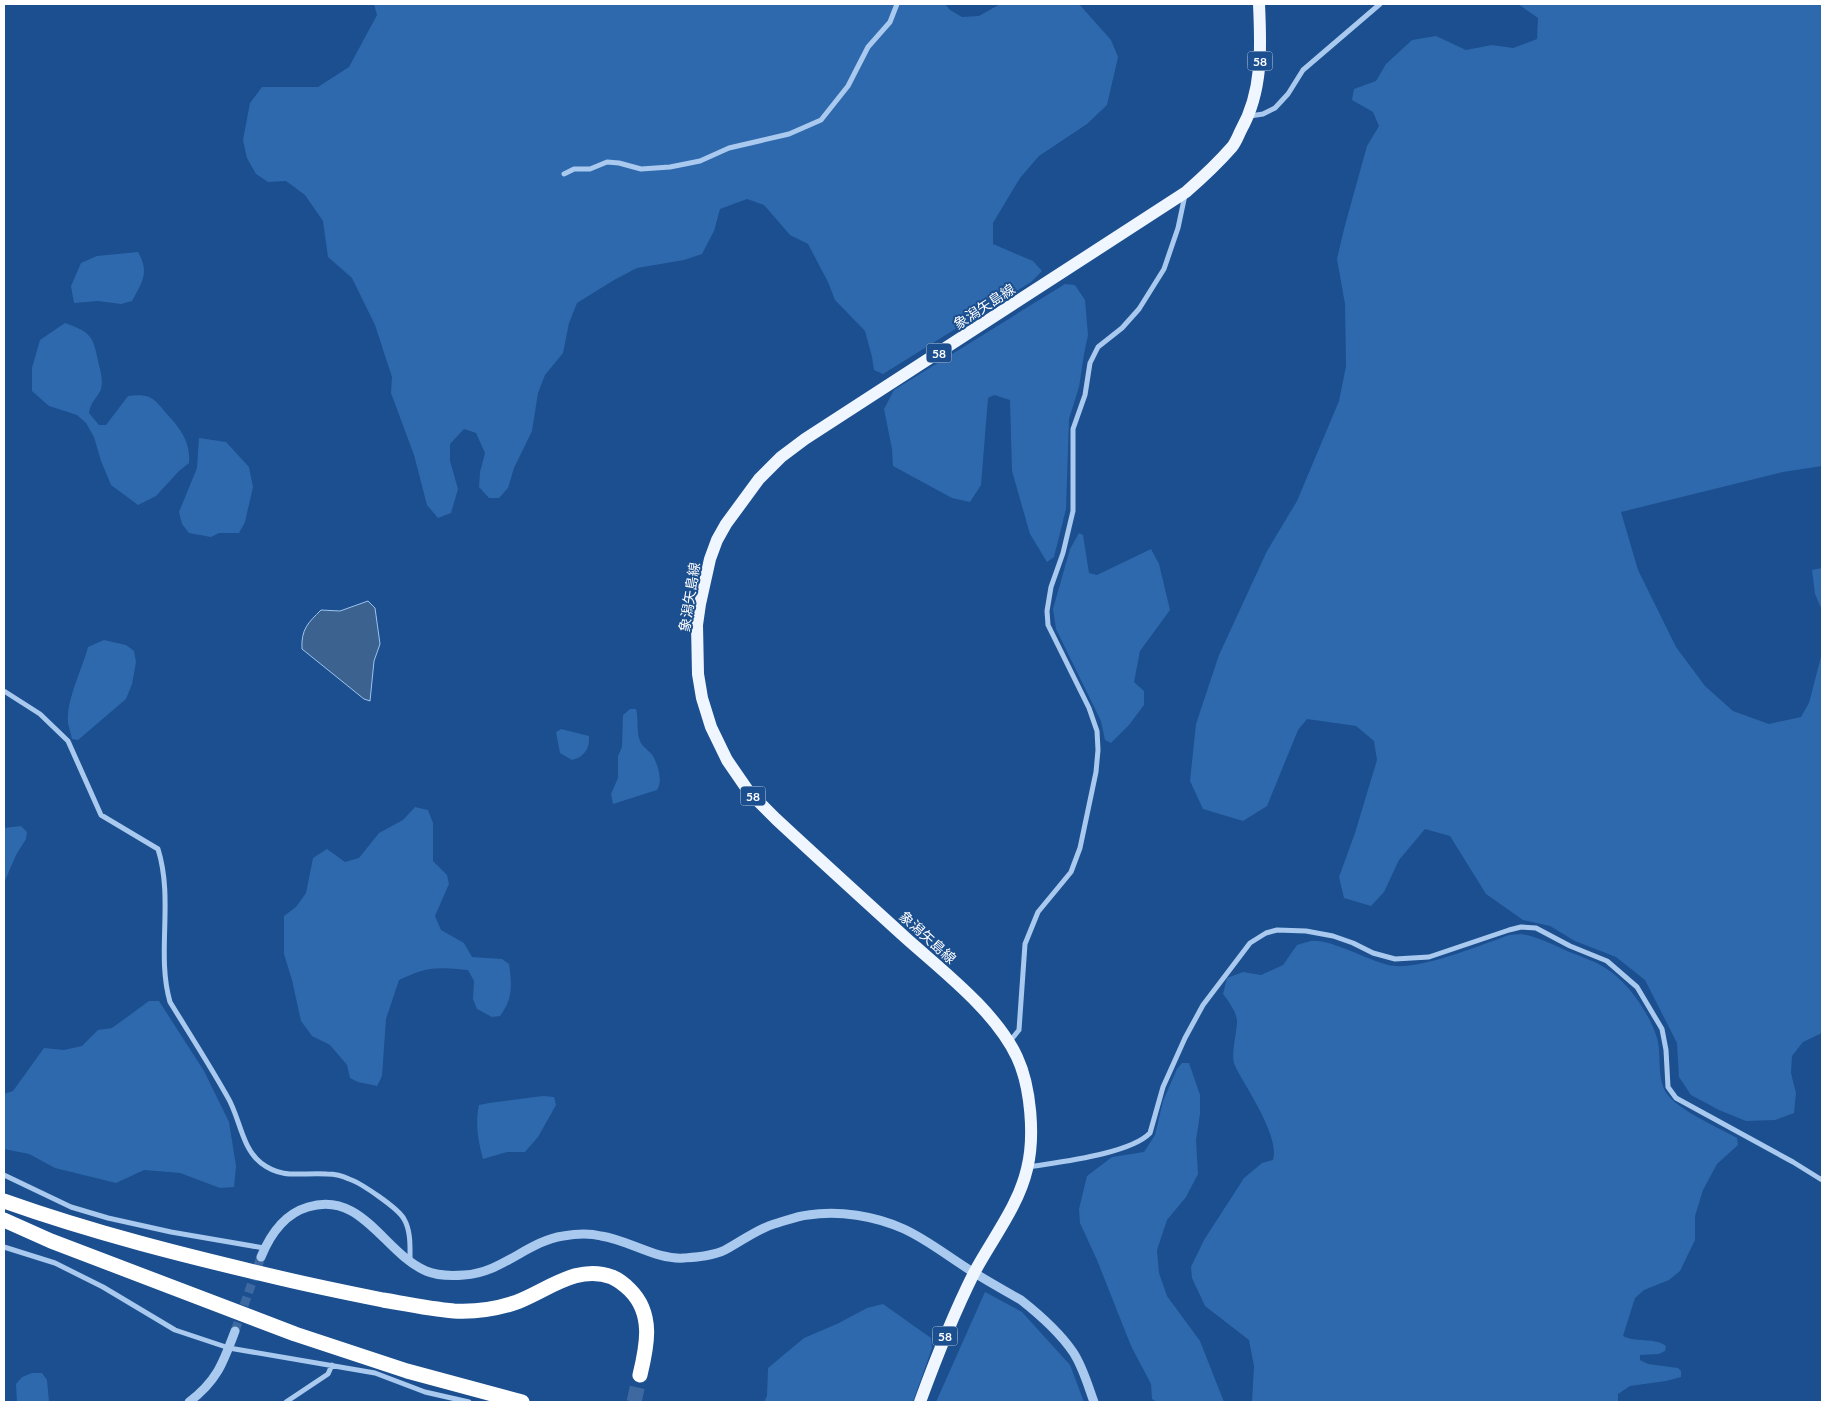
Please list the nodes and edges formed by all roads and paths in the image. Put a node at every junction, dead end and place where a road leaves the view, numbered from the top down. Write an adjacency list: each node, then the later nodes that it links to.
1 (897, 4): 5 (street)
2 (1259, 4): 4 (main road, 象潟矢島線 / 58)
3 (1380, 4): 4 (street)
4 (1249, 116): 6 (main road, 象潟矢島線 / 58)
5 (564, 174)
6 (1186, 192): 8 (street); 8 (main road, 象潟矢島線 / 58)
7 (4, 691): 17 (street)
8 (1009, 1042): 9 (main road, 象潟矢島線 / 58)
9 (1027, 1168): 11 (street); 18 (main road, 象潟矢島線 / 58)
10 (4, 1175): 15 (street)
11 (1822, 1180)
12 (4, 1201): 22 (highway)
13 (4, 1220): 26 (highway)
14 (4, 1247): 20 (street)
15 (264, 1248): 16 (street); 17 (street)
16 (260, 1258)
17 (410, 1261): 18 (street)
18 (974, 1273): 27 (main road, 象潟矢島線 / 58); 28 (street)
19 (235, 1331): 20 (street)
20 (229, 1348): 21 (street); 23 (street)
21 (332, 1365): 24 (street); 25 (street)
22 (640, 1375)
23 (189, 1402)
24 (286, 1402)
25 (469, 1402)
26 (522, 1402)
27 (920, 1402)
28 (1094, 1402)

